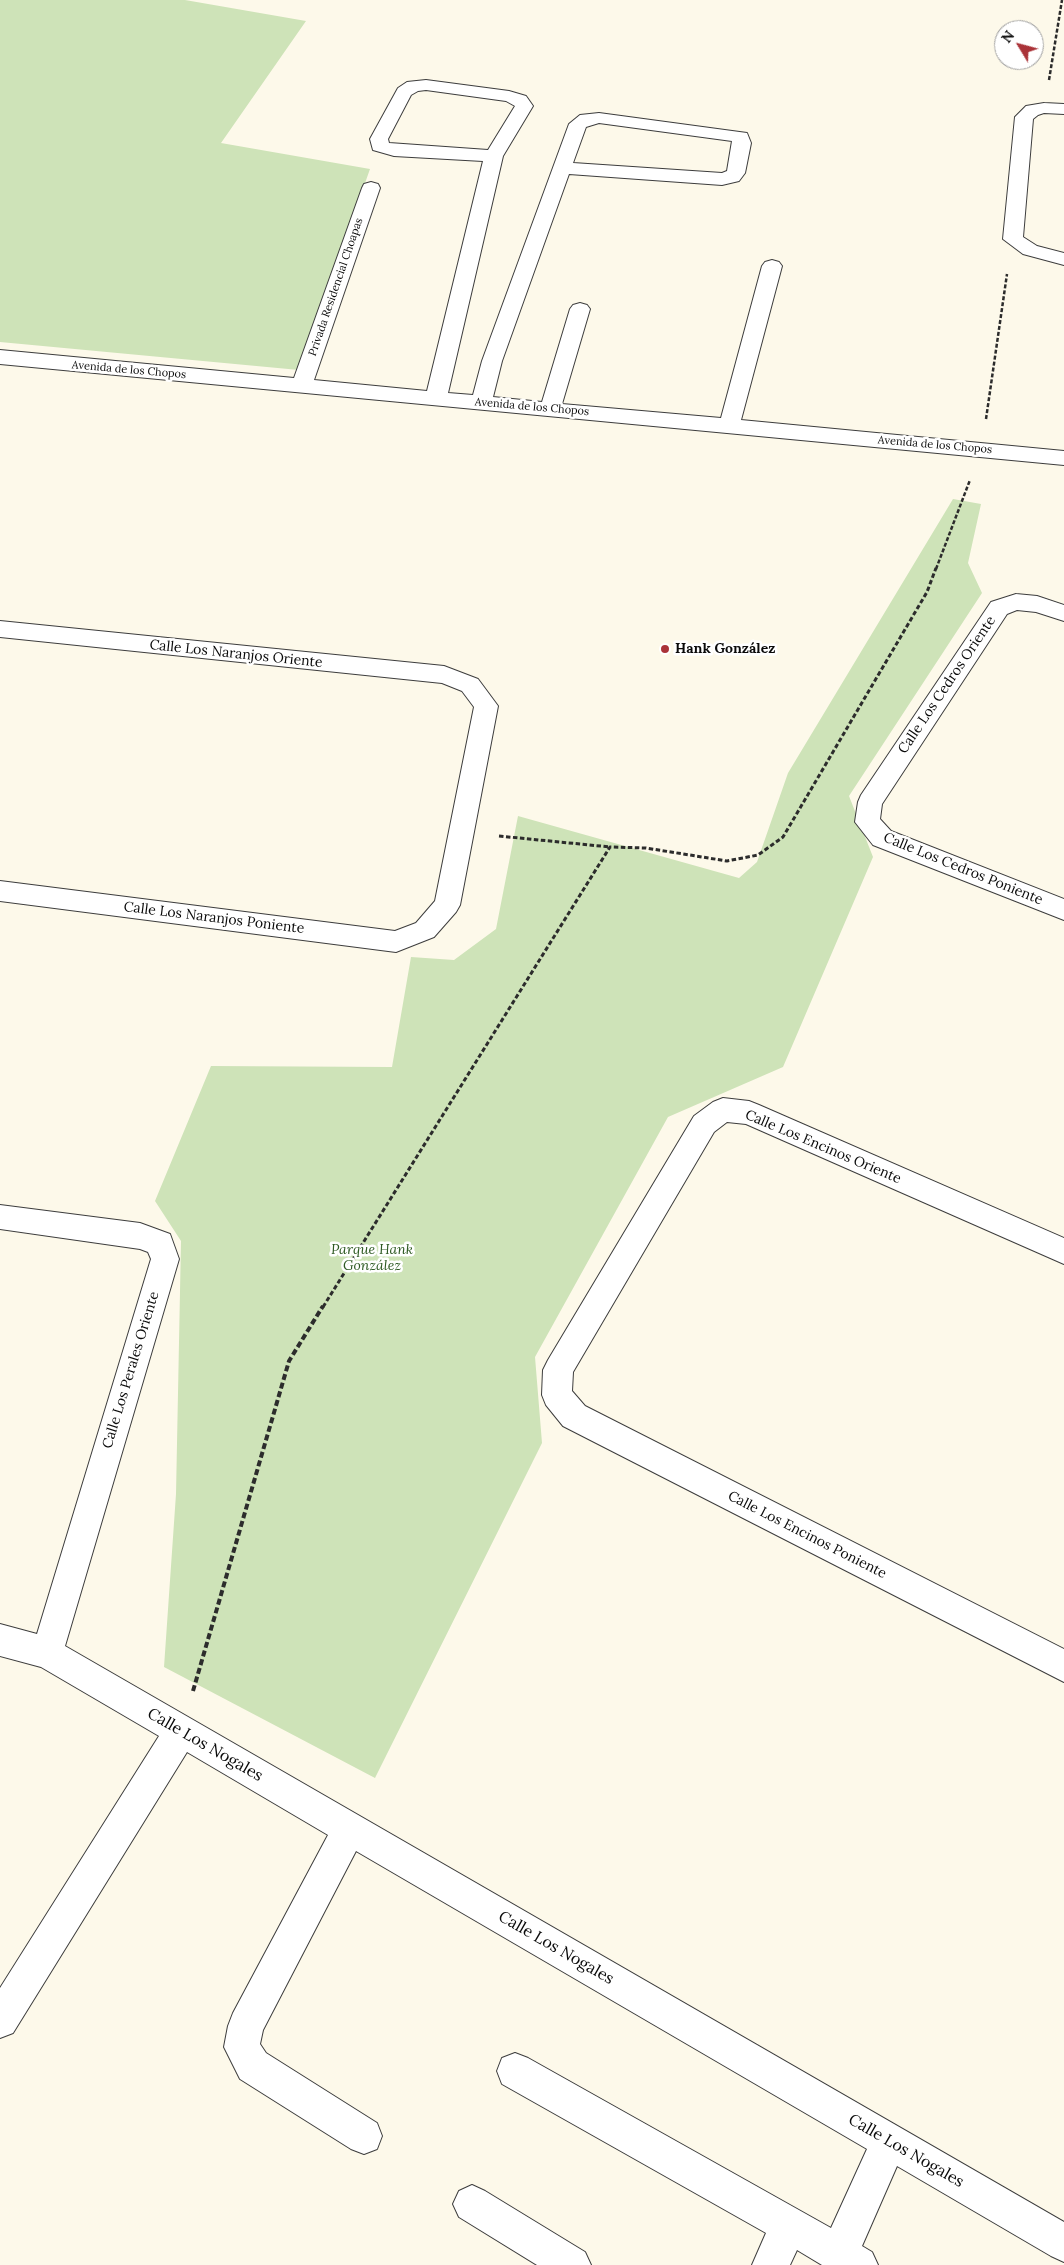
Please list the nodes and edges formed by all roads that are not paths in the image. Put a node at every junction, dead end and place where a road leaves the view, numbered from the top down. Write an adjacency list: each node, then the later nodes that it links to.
1 (1054, 108): 5 (street)
2 (494, 156): 2 (street); 10 (street)
3 (562, 168): 3 (street); 11 (street)
4 (371, 188): 9 (street, Privada Residencial Choapas)
5 (1064, 259)
6 (772, 266): 13 (street)
7 (580, 309): 12 (street)
8 (0, 358): 9 (street, Avenida de los Chopos)
9 (302, 386): 10 (street, Avenida de los Chopos)
10 (436, 398): 11 (street, Avenida de los Chopos)
11 (481, 403): 12 (street, Avenida de los Chopos)
12 (550, 409): 13 (street, Avenida de los Chopos)
13 (729, 427): 14 (street, Avenida de los Chopos)
14 (1064, 458)
15 (1064, 613): 17 (street, Calle Los Cedros Oriente)
16 (0, 629): 20 (street, Calle Los Naranjos Oriente)
17 (867, 822): 19 (street, Calle Los Cedros Poniente)
18 (0, 891): 20 (street, Calle Los Naranjos Poniente)
19 (1064, 910)
20 (425, 930)
21 (0, 1217): 25 (street, Calle Los Perales Oriente)
22 (1064, 1251): 23 (street, Calle Los Encinos Oriente)
23 (557, 1395): 26 (street, Calle Los Encinos Poniente)
24 (0, 1640): 25 (street, Calle Los Nogales)
25 (47, 1653): 27 (street, Calle Los Nogales)
26 (1064, 1666)
27 (181, 1731): 28 (street, Calle Los Nogales); 29 (street)
28 (350, 1829): 31 (street); 32 (street, Calle Los Nogales)
29 (0, 2020)
30 (515, 2071): 34 (street)
31 (364, 2136)
32 (889, 2141): 35 (street, Calle Los Nogales); 36 (street)
33 (472, 2204): 37 (street)
34 (789, 2225): 36 (street); 38 (street)
35 (1064, 2243)
36 (849, 2259)
37 (572, 2265)
38 (771, 2265)

